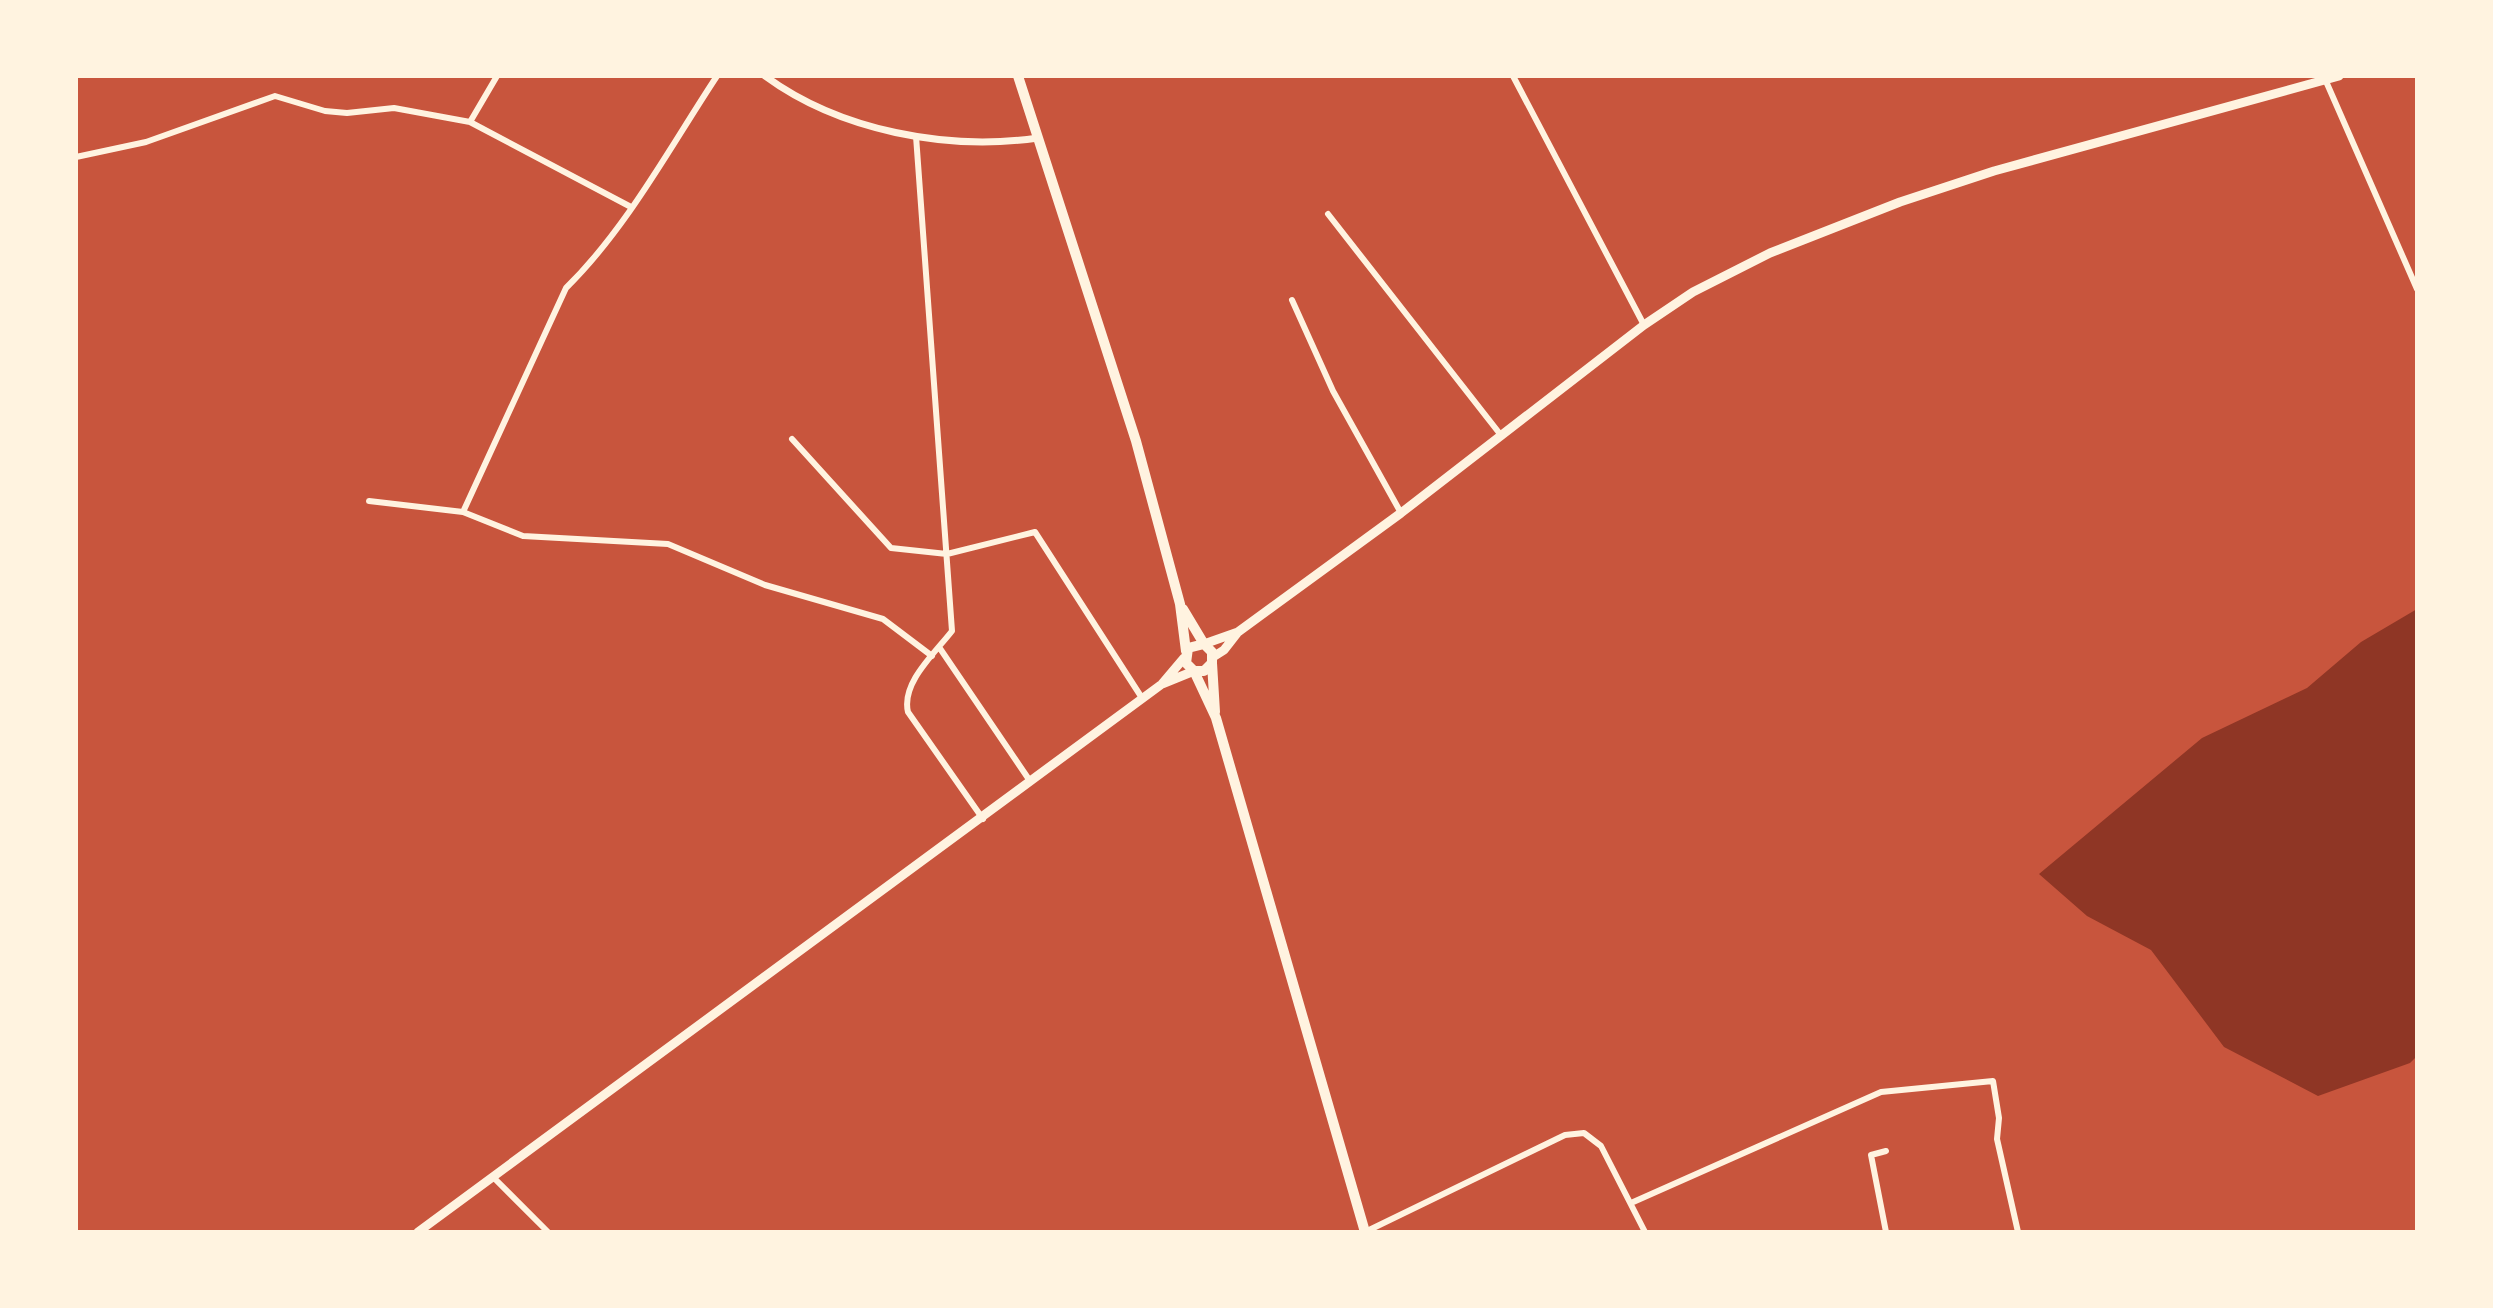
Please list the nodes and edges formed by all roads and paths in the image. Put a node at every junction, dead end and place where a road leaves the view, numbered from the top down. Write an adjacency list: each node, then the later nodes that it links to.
1 (497, 76): 8 (street)
2 (717, 76): 12 (street)
3 (765, 76): 9 (street)
4 (1018, 76): 10 (highway)
5 (1513, 76): 16 (street)
6 (2339, 76): 7 (main road)
7 (2325, 79): 14 (street); 16 (main road)
8 (470, 122): 11 (street); 12 (street)
9 (916, 136): 10 (street); 22 (street)
10 (1038, 138): 23 (highway)
11 (76, 157)
12 (631, 207): 20 (street)
13 (1328, 214): 17 (street)
14 (2417, 289)
15 (1292, 300): 21 (street)
16 (1644, 325): 17 (main road)
17 (1500, 434): 21 (main road)
18 (792, 439): 22 (street)
19 (369, 501): 20 (street)
20 (463, 512): 28 (street)
21 (1401, 513): 24 (main road)
22 (947, 554): 26 (street); 32 (street)
23 (1180, 604): 25 (highway); 27 (highway)
24 (1238, 632): 25 (main road); 29 (main road)
25 (1204, 644): 27 (highway); 29 (highway)
26 (939, 647): 28 (street); 34 (street)
27 (1185, 655): 30 (highway); 31 (main road)
28 (932, 656): 35 (street)
29 (1212, 660): 30 (highway); 33 (highway)
30 (1194, 671): 31 (main road); 33 (highway)
31 (1162, 684): 32 (main road)
32 (1142, 698): 34 (main road)
33 (1216, 718): 41 (highway)
34 (1030, 781): 35 (main road)
35 (983, 819): 37 (main road)
36 (1886, 1151): 43 (street)
37 (493, 1177): 39 (main road); 40 (street)
38 (1631, 1203): 41 (street); 42 (street); 44 (street)
39 (418, 1232)
40 (548, 1232)
41 (1365, 1232)
42 (1645, 1232)
43 (1886, 1232)
44 (2018, 1232)

